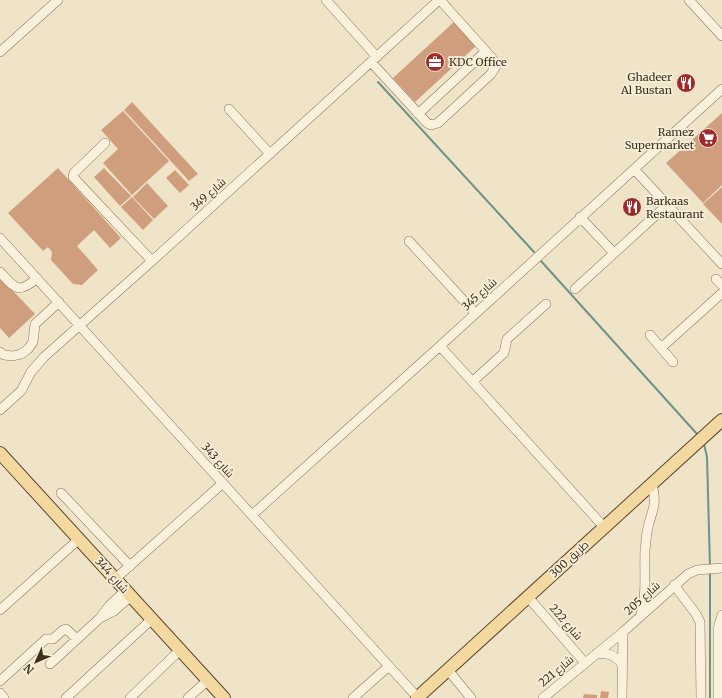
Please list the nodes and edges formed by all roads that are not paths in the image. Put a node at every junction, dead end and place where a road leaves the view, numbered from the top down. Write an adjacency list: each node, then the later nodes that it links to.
1 (58, 0): 7 (street)
2 (326, 0): 8 (street)
3 (439, 0): 6 (street); 8 (street, شارع 349)
4 (689, 0): 5 (street)
5 (722, 36)
6 (486, 51): 11 (street); 11 (street)
7 (0, 52)
8 (374, 59): 11 (street); 13 (street, شارع 349)
9 (722, 89): 14 (street, شارع 345)
10 (229, 109): 13 (street)
11 (418, 114)
12 (105, 143): 20 (street)
13 (270, 154): 20 (street, شارع 349)
14 (634, 168): 15 (street); 16 (street, شارع 345)
15 (667, 205): 19 (street); 21 (street)
16 (580, 218): 19 (street); 28 (street, شارع 345)
17 (0, 238): 23 (street, شارع 343)
18 (409, 241): 28 (street)
19 (614, 253): 24 (street)
20 (152, 261): 29 (street, شارع 349)
21 (722, 264)
22 (0, 272): 23 (street)
23 (37, 278): 26 (street, شارع 343)
24 (575, 289)
25 (722, 293): 32 (street)
26 (59, 302): 29 (street, شارع 343); 33 (street)
27 (546, 304): 35 (street)
28 (475, 313): 31 (street, شارع 345)
29 (80, 325): 36 (street, شارع 349); 39 (street, شارع 343)
30 (650, 335): 32 (street)
31 (440, 346): 35 (street); 42 (street, شارع 345)
32 (661, 348): 34 (street)
33 (0, 352)
34 (673, 362)
35 (472, 382): 43 (street)
36 (0, 410)
37 (722, 420): 40 (main road, طريق 300)
38 (0, 453): 44 (main road, شارع 344)
39 (223, 483): 42 (street, شارع 343); 45 (street)
40 (652, 484): 43 (main road, طريق 300); 52 (street)
41 (61, 493): 45 (street)
42 (252, 515): 62 (street, شارع 343)
43 (604, 527): 50 (main road, طريق 300)
44 (79, 539): 47 (main road, شارع 344); 51 (street)
45 (130, 566): 47 (street)
46 (718, 568): 48 (street, شارع 205)
47 (115, 579): 49 (main road, شارع 344)
48 (674, 585): 52 (street, شارع 205); 77 (street)
49 (128, 593): 54 (main road, شارع 344); 56 (street)
50 (528, 597): 59 (street, شارع 222); 63 (main road, طريق 300)
51 (0, 610)
52 (641, 615): 55 (street, شارع 205)
53 (722, 615): 78 (street)
54 (152, 619): 57 (main road, شارع 344); 68 (street)
55 (623, 632): 58 (street, شارع 205); 61 (street)
56 (77, 639): 60 (street); 65 (street)
57 (180, 650): 64 (main road, شارع 344); 69 (street)
58 (596, 654): 59 (street, شارع 205); 61 (street)
59 (585, 663): 75 (street, شارع 221)
60 (50, 664)
61 (622, 664): 76 (street)
62 (389, 666): 72 (street); 73 (street, شارع 343)
63 (448, 670): 73 (main road, طريق 300); 74 (street)
64 (208, 680): 70 (street); 71 (main road, شارع 344)
65 (0, 681)
66 (0, 693): 67 (street)
67 (4, 698)
68 (66, 698)
69 (130, 698)
70 (188, 698)
71 (224, 698)
72 (352, 698)
73 (418, 698)
74 (471, 698)
75 (543, 698)
76 (622, 698)
77 (701, 698)
78 (718, 698)

